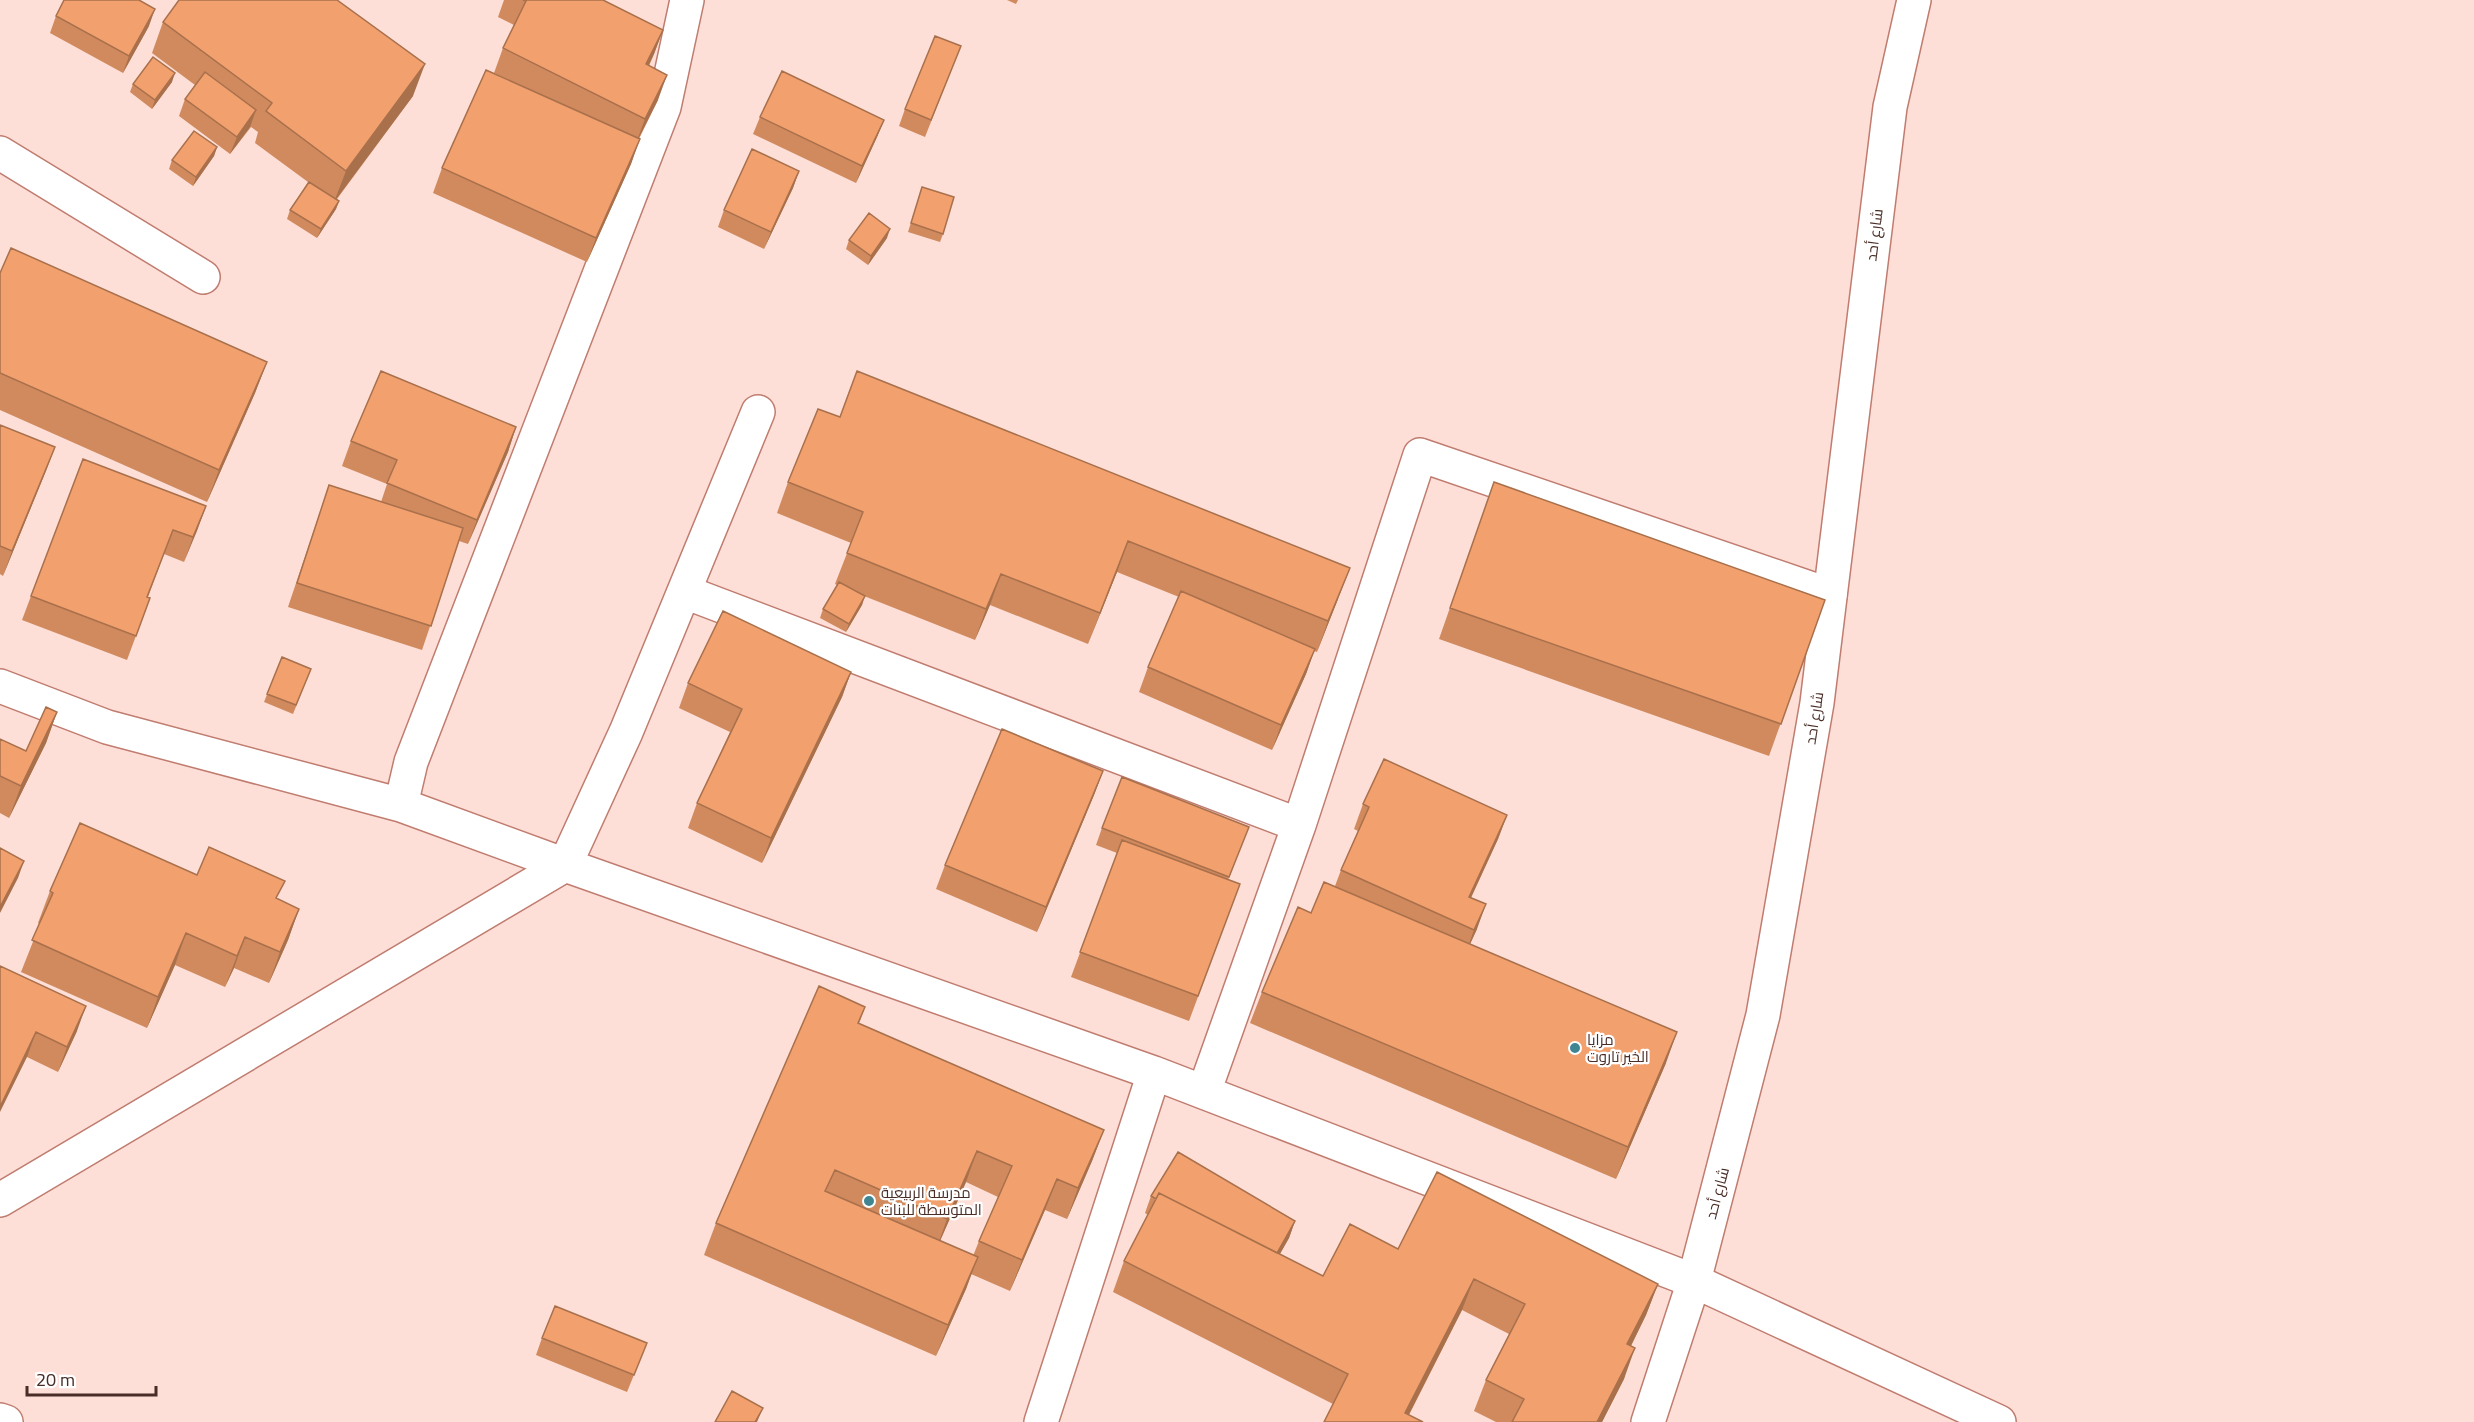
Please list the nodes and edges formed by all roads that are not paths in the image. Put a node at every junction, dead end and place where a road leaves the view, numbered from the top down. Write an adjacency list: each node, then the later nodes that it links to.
1 (687, 0): 9 (street)
2 (1914, 0): 7 (street, شارع أحد)
3 (0, 153): 4 (street)
4 (203, 277)
5 (758, 412): 6 (street)
6 (686, 592): 10 (street); 11 (street)
7 (1830, 595): 10 (street); 15 (street, شارع أحد)
8 (0, 686): 9 (street)
9 (401, 805): 11 (street)
10 (1299, 825): 13 (street)
11 (565, 865): 12 (street); 14 (street)
12 (1154, 1073): 13 (street); 18 (street)
13 (1204, 1092): 15 (street)
14 (0, 1200)
15 (1694, 1281): 19 (street, شارع أحد); 20 (street)
16 (0, 1419): 17 (street)
17 (6, 1422)
18 (1041, 1422)
19 (1648, 1422)
20 (1999, 1422)

